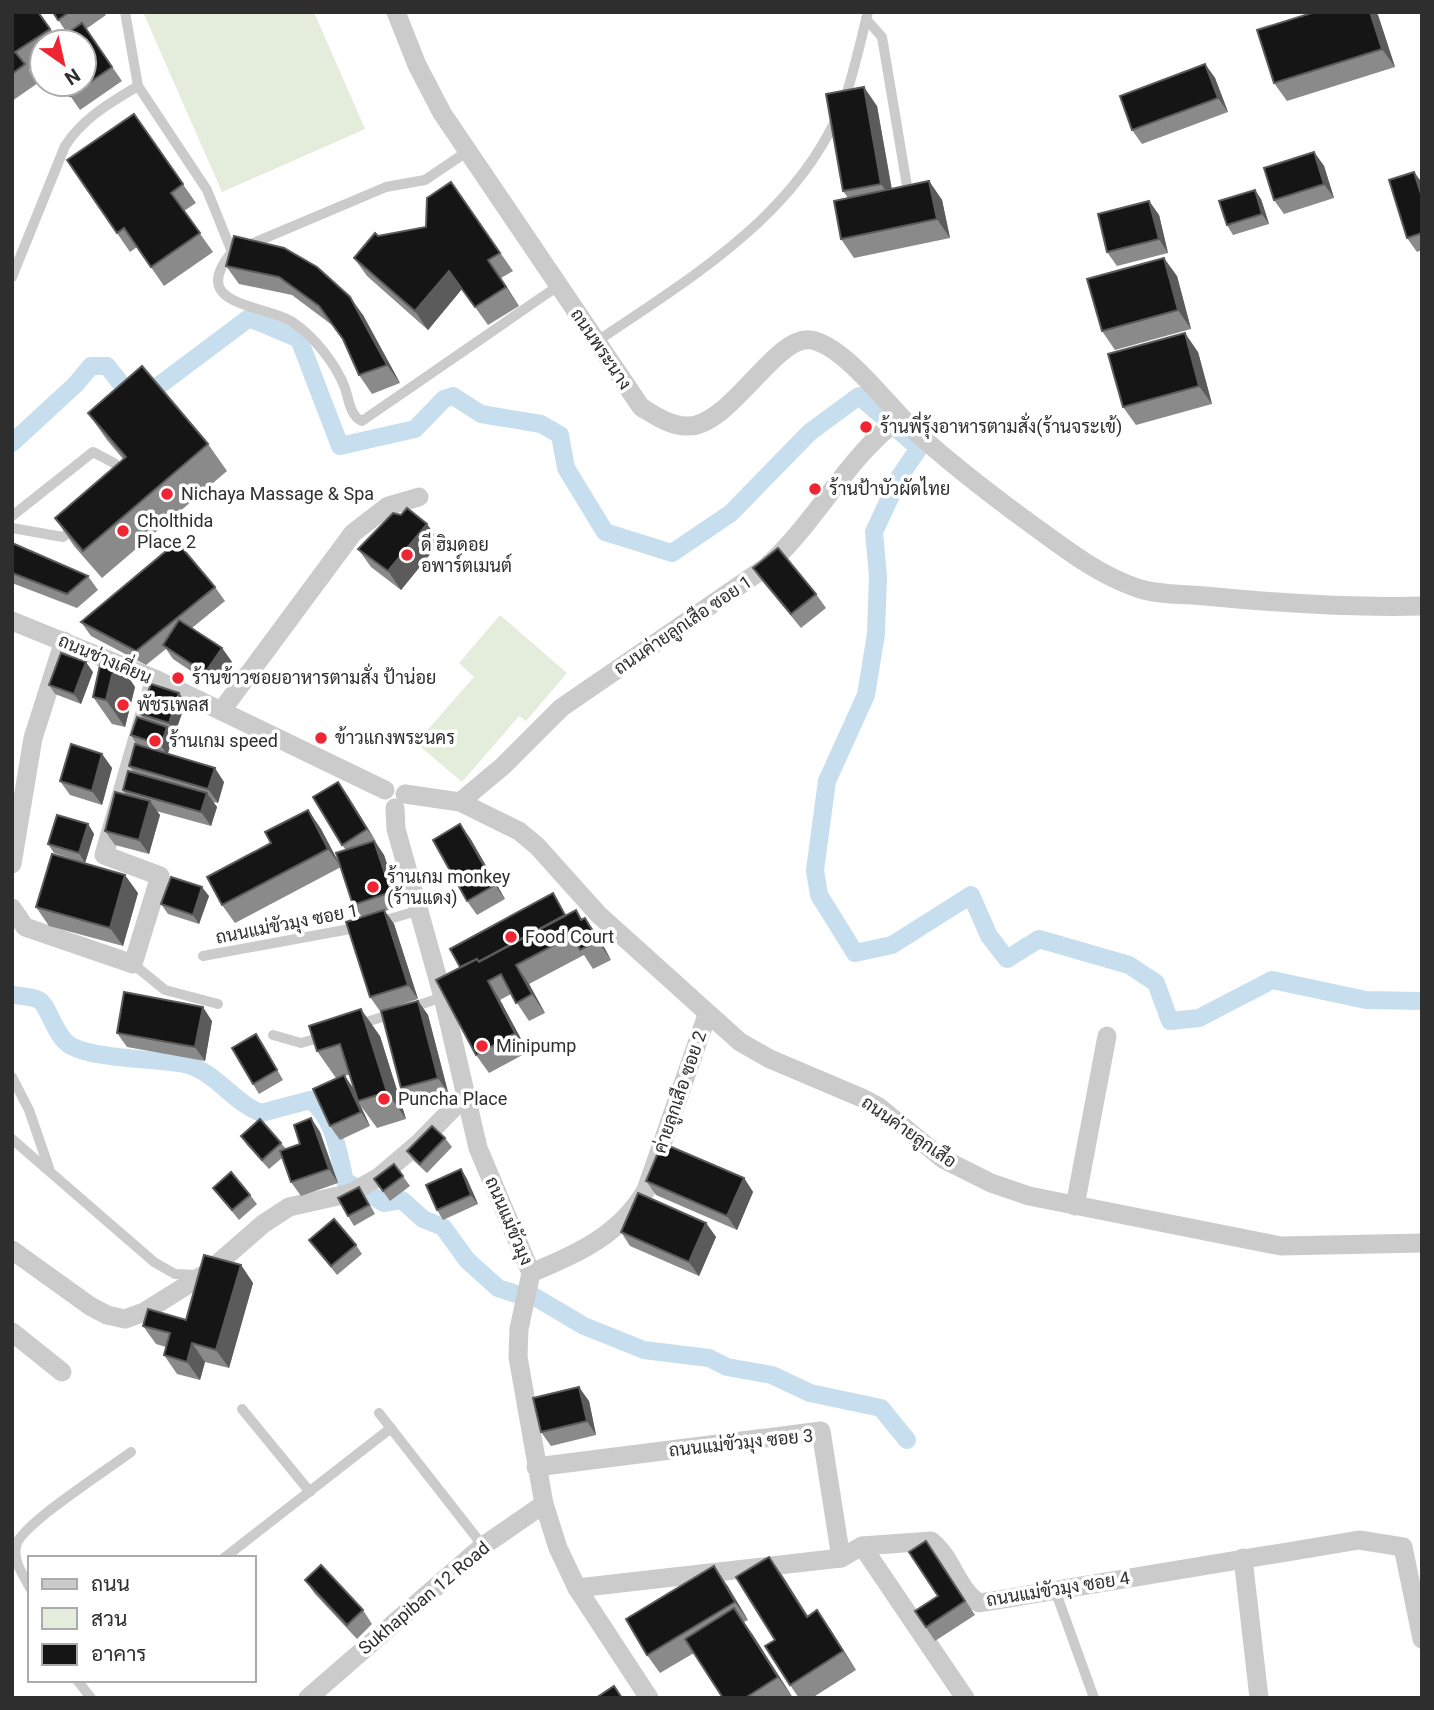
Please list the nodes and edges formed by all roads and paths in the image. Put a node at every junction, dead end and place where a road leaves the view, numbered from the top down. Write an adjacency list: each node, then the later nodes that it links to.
1 (125, 12): 4 (lane)
2 (396, 12): 5 (street, ถนนพระนาง)
3 (867, 16): 8 (lane); 14 (lane)
4 (138, 86): 9 (lane); 10 (lane)
5 (468, 151): 6 (lane); 11 (street, ถนนพระนาง)
6 (433, 174): 7 (lane); 9 (lane)
7 (440, 186)
8 (907, 186)
9 (232, 252): 13 (lane)
10 (12, 277)
11 (558, 286): 13 (lane); 14 (street, ถนนพระนาง)
12 (514, 301): 13 (lane)
13 (521, 312)
14 (596, 342): 15 (street, ถนนพระนาง)
15 (893, 423): 21 (street); 27 (street, ถนนค่ายลูกเสือ ซอย 1)
16 (120, 489): 18 (lane)
17 (419, 497): 25 (street)
18 (12, 516)
19 (82, 521): 20 (lane)
20 (12, 528)
21 (1422, 606)
22 (12, 621): 23 (street, ถนนช่างเคี่ยน)
23 (64, 641): 24 (street, ถนนช่างเคี่ยน); 28 (street)
24 (155, 679): 25 (street, ถนนช่างเคี่ยน); 33 (street)
25 (222, 710): 26 (street, ถนนช่างเคี่ยน)
26 (400, 801): 27 (street, ถนนค่ายลูกเสือ); 31 (street, ถนนแม่ขัวมุง)
27 (460, 802): 36 (street, ถนนค่ายลูกเสือ)
28 (14, 840): 29 (street)
29 (12, 864)
30 (12, 908): 33 (street)
31 (417, 911): 32 (lane, ถนนแม่ขัวมุง ซอย 1); 34 (street, ถนนแม่ขัวมุง)
32 (203, 956)
33 (133, 964): 35 (lane)
34 (443, 997): 37 (lane); 42 (street, ถนนแม่ขัวมุง)
35 (218, 1004)
36 (707, 1015): 45 (street, ถนนค่ายลูกเสือ); 49 (street, ค่ายลูกเสือ ซอย 2)
37 (346, 1029)
38 (334, 1033): 39 (lane)
39 (272, 1035)
40 (1107, 1036): 45 (street)
41 (12, 1077): 44 (lane)
42 (466, 1095): 48 (street); 49 (street, ถนนแม่ขัวมุง)
43 (12, 1139): 44 (lane)
44 (49, 1168): 48 (lane)
45 (1075, 1206): 46 (street, ถนนค่ายลูกเสือ)
46 (1422, 1243)
47 (12, 1250): 48 (street)
48 (208, 1272)
49 (531, 1273): 56 (street, ถนนแม่ขัวมุง)
50 (12, 1332): 51 (street)
51 (62, 1372)
52 (242, 1409): 57 (lane)
53 (379, 1413): 54 (lane)
54 (391, 1428): 57 (lane); 59 (lane)
55 (131, 1452): 64 (lane)
56 (536, 1467): 58 (street, ถนนแม่ขัวมุง); 62 (street, ถนนแม่ขัวมุง ซอย 3)
57 (310, 1492): 61 (lane)
58 (544, 1504): 59 (street, Sukhapiban 12 Road); 65 (street, ถนนแม่ขัวมุง)
59 (483, 1546): 70 (street, Sukhapiban 12 Road)
60 (862, 1546): 62 (street, ถนนแม่ขัวมุง ซอย 4); 66 (street, ถนนแม่ขัวมุง ซอย 4); 72 (street)
61 (227, 1556)
62 (841, 1558): 65 (street, ถนนแม่ขัวมุง ซอย 4)
63 (1243, 1558): 66 (street, ถนนแม่ขัวมุง ซอย 4); 67 (street, ถนนแม่ขัวมุง ซอย 4); 74 (street)
64 (28, 1584)
65 (577, 1588): 71 (street, ถนนแม่ขัวมุง)
66 (1055, 1590): 73 (lane)
67 (1421, 1628)
68 (79, 1682): 69 (lane)
69 (91, 1698)
70 (308, 1698)
71 (649, 1698)
72 (965, 1698)
73 (1094, 1698)
74 (1259, 1698)

